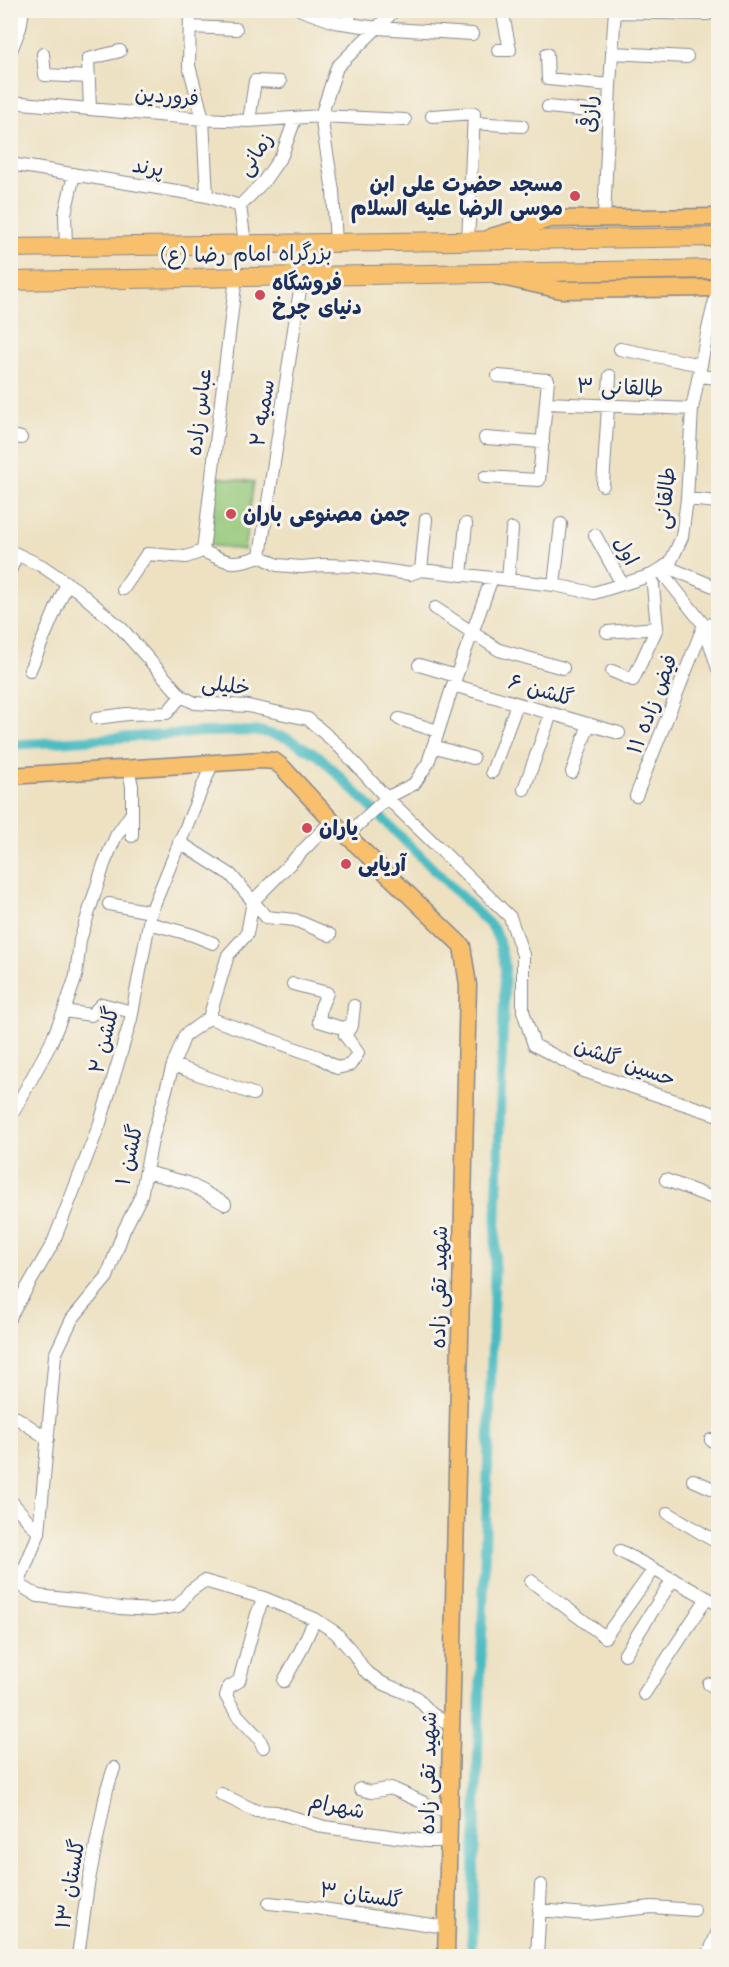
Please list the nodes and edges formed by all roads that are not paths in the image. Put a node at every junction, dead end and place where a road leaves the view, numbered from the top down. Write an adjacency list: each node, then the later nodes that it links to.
1 (23, 10): 16 (street)
2 (190, 10): 10 (street, زمانی)
3 (300, 10): 9 (street)
4 (350, 10): 9 (street)
5 (395, 10): 11 (street)
6 (502, 10): 14 (street)
7 (615, 11): 8 (street); 17 (street, رازقی)
8 (708, 14)
9 (349, 24): 11 (street)
10 (190, 27): 12 (street); 30 (street, زمانی)
11 (377, 28): 13 (street); 28 (street)
12 (236, 29)
13 (472, 34)
14 (498, 50)
15 (120, 51): 21 (street)
16 (10, 53)
17 (613, 53): 20 (street); 23 (street, رازقی)
18 (42, 54): 21 (street)
19 (547, 54): 23 (street)
20 (687, 57)
21 (88, 77): 26 (street)
22 (280, 82): 32 (street)
23 (610, 85): 27 (street, رازقی)
24 (11, 103): 26 (street, فروردین)
25 (548, 107): 27 (street)
26 (90, 109): 30 (street, فروردین)
27 (609, 113): 41 (street, رازقی)
28 (321, 116): 31 (street, فروردین); 33 (street, فروردین); 44 (street)
29 (432, 116): 34 (street)
30 (203, 119): 32 (street, فروردین); 38 (street, زمانی)
31 (296, 119): 32 (street, فروردین); 39 (street, زمانی)
32 (249, 120)
33 (405, 120)
34 (474, 123): 35 (street); 43 (street)
35 (522, 126)
36 (10, 164): 37 (street, پرند)
37 (74, 174): 38 (street, پرند); 46 (street)
38 (207, 196): 39 (street, پرند)
39 (240, 206): 45 (street)
40 (718, 217): 41 (main road, بزرگراه امام رضا (ع))
41 (604, 219): 43 (main road, بزرگراه امام رضا (ع))
42 (718, 237): 43 (highway, بزرگراه امام رضا (ع))
43 (474, 241): 44 (highway, بزرگراه امام رضا (ع))
44 (336, 243): 45 (highway, بزرگراه امام رضا (ع))
45 (245, 244): 46 (highway, بزرگراه امام رضا (ع))
46 (66, 247): 47 (highway, بزرگراه امام رضا (ع))
47 (10, 248)
48 (718, 269): 49 (highway, بزرگراه امام رضا (ع))
49 (481, 273): 50 (highway, بزرگراه امام رضا (ع)); 53 (main road, بزرگراه امام رضا (ع))
50 (302, 276): 51 (highway, بزرگراه امام رضا (ع)); 75 (street, سمیه ۲)
51 (237, 277): 52 (highway, بزرگراه امام رضا (ع)); 73 (street, عباس زاده)
52 (10, 281)
53 (718, 288): 55 (street, طالقانی)
54 (620, 349): 55 (street)
55 (700, 370): 58 (street); 61 (street, طالقانی)
56 (498, 376): 59 (street)
57 (610, 376): 60 (street)
58 (718, 378)
59 (546, 403): 60 (street, طالقانی ۳); 63 (street)
60 (608, 406): 61 (street, طالقانی ۳); 65 (street)
61 (692, 409): 66 (street, طالقانی)
62 (485, 438): 63 (street)
63 (543, 442): 64 (street)
64 (485, 477)
65 (603, 485)
66 (687, 499): 67 (street); 77 (street, طالقانی)
67 (718, 502)
68 (426, 519): 76 (street)
69 (466, 524): 79 (street)
70 (561, 524): 83 (street)
71 (512, 529): 81 (street)
72 (595, 535): 84 (street, اول)
73 (203, 551): 75 (street); 86 (street)
74 (14, 553): 78 (street); 82 (street, خلیلی)
75 (260, 556): 76 (street)
76 (421, 570): 79 (street)
77 (659, 571): 84 (street); 85 (street); 89 (street); 90 (street)
78 (10, 572)
79 (461, 575): 80 (street)
80 (492, 578): 81 (street); 91 (street)
81 (508, 580): 83 (street)
82 (67, 583): 96 (street); 99 (street, خلیلی)
83 (554, 585): 84 (street)
84 (622, 585)
85 (718, 588)
86 (123, 590)
87 (435, 608): 91 (street)
88 (718, 624): 89 (street)
89 (704, 625): 95 (street); 115 (street, فیض زاده ۱۱)
90 (657, 628): 92 (street); 97 (street)
91 (472, 632): 94 (street); 98 (street)
92 (607, 632)
93 (419, 665): 98 (street, گلشن ۶)
94 (563, 668)
95 (718, 669)
96 (30, 670)
97 (612, 671)
98 (454, 681): 100 (street, گلشن ۶); 105 (street)
99 (181, 696): 102 (street); 116 (street, خلیلی)
100 (517, 704): 101 (street, گلشن ۶); 111 (street)
101 (551, 714): 104 (street, گلشن ۶); 114 (street)
102 (98, 718)
103 (399, 719): 105 (street)
104 (589, 724): 106 (street, گلشن ۶); 112 (street)
105 (438, 731): 107 (street)
106 (619, 733)
107 (433, 746): 108 (street); 116 (street)
108 (473, 758)
109 (212, 764): 110 (main road, شهید تقی زاده); 118 (main road, شهید تقی زاده); 121 (street, گلشن ۲)
110 (128, 768): 113 (main road, شهید تقی زاده); 117 (street)
111 (492, 772)
112 (572, 772)
113 (10, 776)
114 (524, 789)
115 (636, 796)
116 (388, 797): 119 (street); 135 (street, حسین گلشن)
117 (132, 813): 120 (street); 129 (street)
118 (332, 821): 119 (main road, شهید تقی زاده); 122 (street)
119 (347, 835): 162 (main road, شهید تقی زاده)
120 (132, 836)
121 (179, 842): 122 (street); 124 (street, گلشن ۲)
122 (253, 901): 125 (street); 131 (street)
123 (109, 904): 124 (street)
124 (149, 917): 126 (street); 130 (street, گلشن ۲)
125 (330, 935)
126 (213, 943)
127 (293, 984): 132 (street)
128 (354, 1006): 132 (street)
129 (64, 1011): 130 (street); 136 (street)
130 (132, 1012): 141 (street, گلشن ۲)
131 (208, 1018): 132 (street); 133 (street, گلشن ۱)
132 (352, 1025)
133 (173, 1065): 134 (street); 137 (street, گلشن ۱)
134 (253, 1094)
135 (718, 1115)
136 (10, 1118)
137 (146, 1172): 140 (street); 143 (street, گلشن ۱)
138 (666, 1180): 139 (street)
139 (718, 1200)
140 (225, 1204)
141 (10, 1317)
142 (10, 1416): 143 (street)
143 (48, 1439): 148 (street, گلشن ۱)
144 (693, 1480): 145 (street)
145 (718, 1491)
146 (10, 1500): 148 (street)
147 (668, 1513): 149 (street)
148 (39, 1533): 154 (street, گلشن ۱)
149 (718, 1544)
150 (620, 1551): 151 (street)
151 (654, 1569): 152 (street); 153 (street)
152 (673, 1580): 156 (street); 159 (street)
153 (531, 1581)
154 (14, 1586): 155 (street)
155 (264, 1598): 158 (street); 163 (street)
156 (707, 1598): 157 (street); 161 (street)
157 (718, 1604)
158 (315, 1619): 160 (street); 162 (street)
159 (625, 1654)
160 (284, 1681)
161 (645, 1694)
162 (451, 1726): 167 (main road, شهید تقی زاده)
163 (262, 1747)
164 (114, 1768): 175 (street, گلستان ۱۳)
165 (360, 1789): 167 (street)
166 (220, 1794): 168 (street, شهرام)
167 (449, 1812): 168 (main road, شهید تقی زاده)
168 (448, 1842): 173 (main road, شهید تقی زاده)
169 (541, 1885): 171 (street)
170 (269, 1903): 173 (street, گلستان ۳)
171 (540, 1910): 172 (street); 177 (street)
172 (694, 1910)
173 (446, 1927): 176 (main road, شهید تقی زاده)
174 (718, 1931): 178 (street)
175 (78, 1956)
176 (446, 1956)
177 (537, 1956)
178 (708, 1956)

